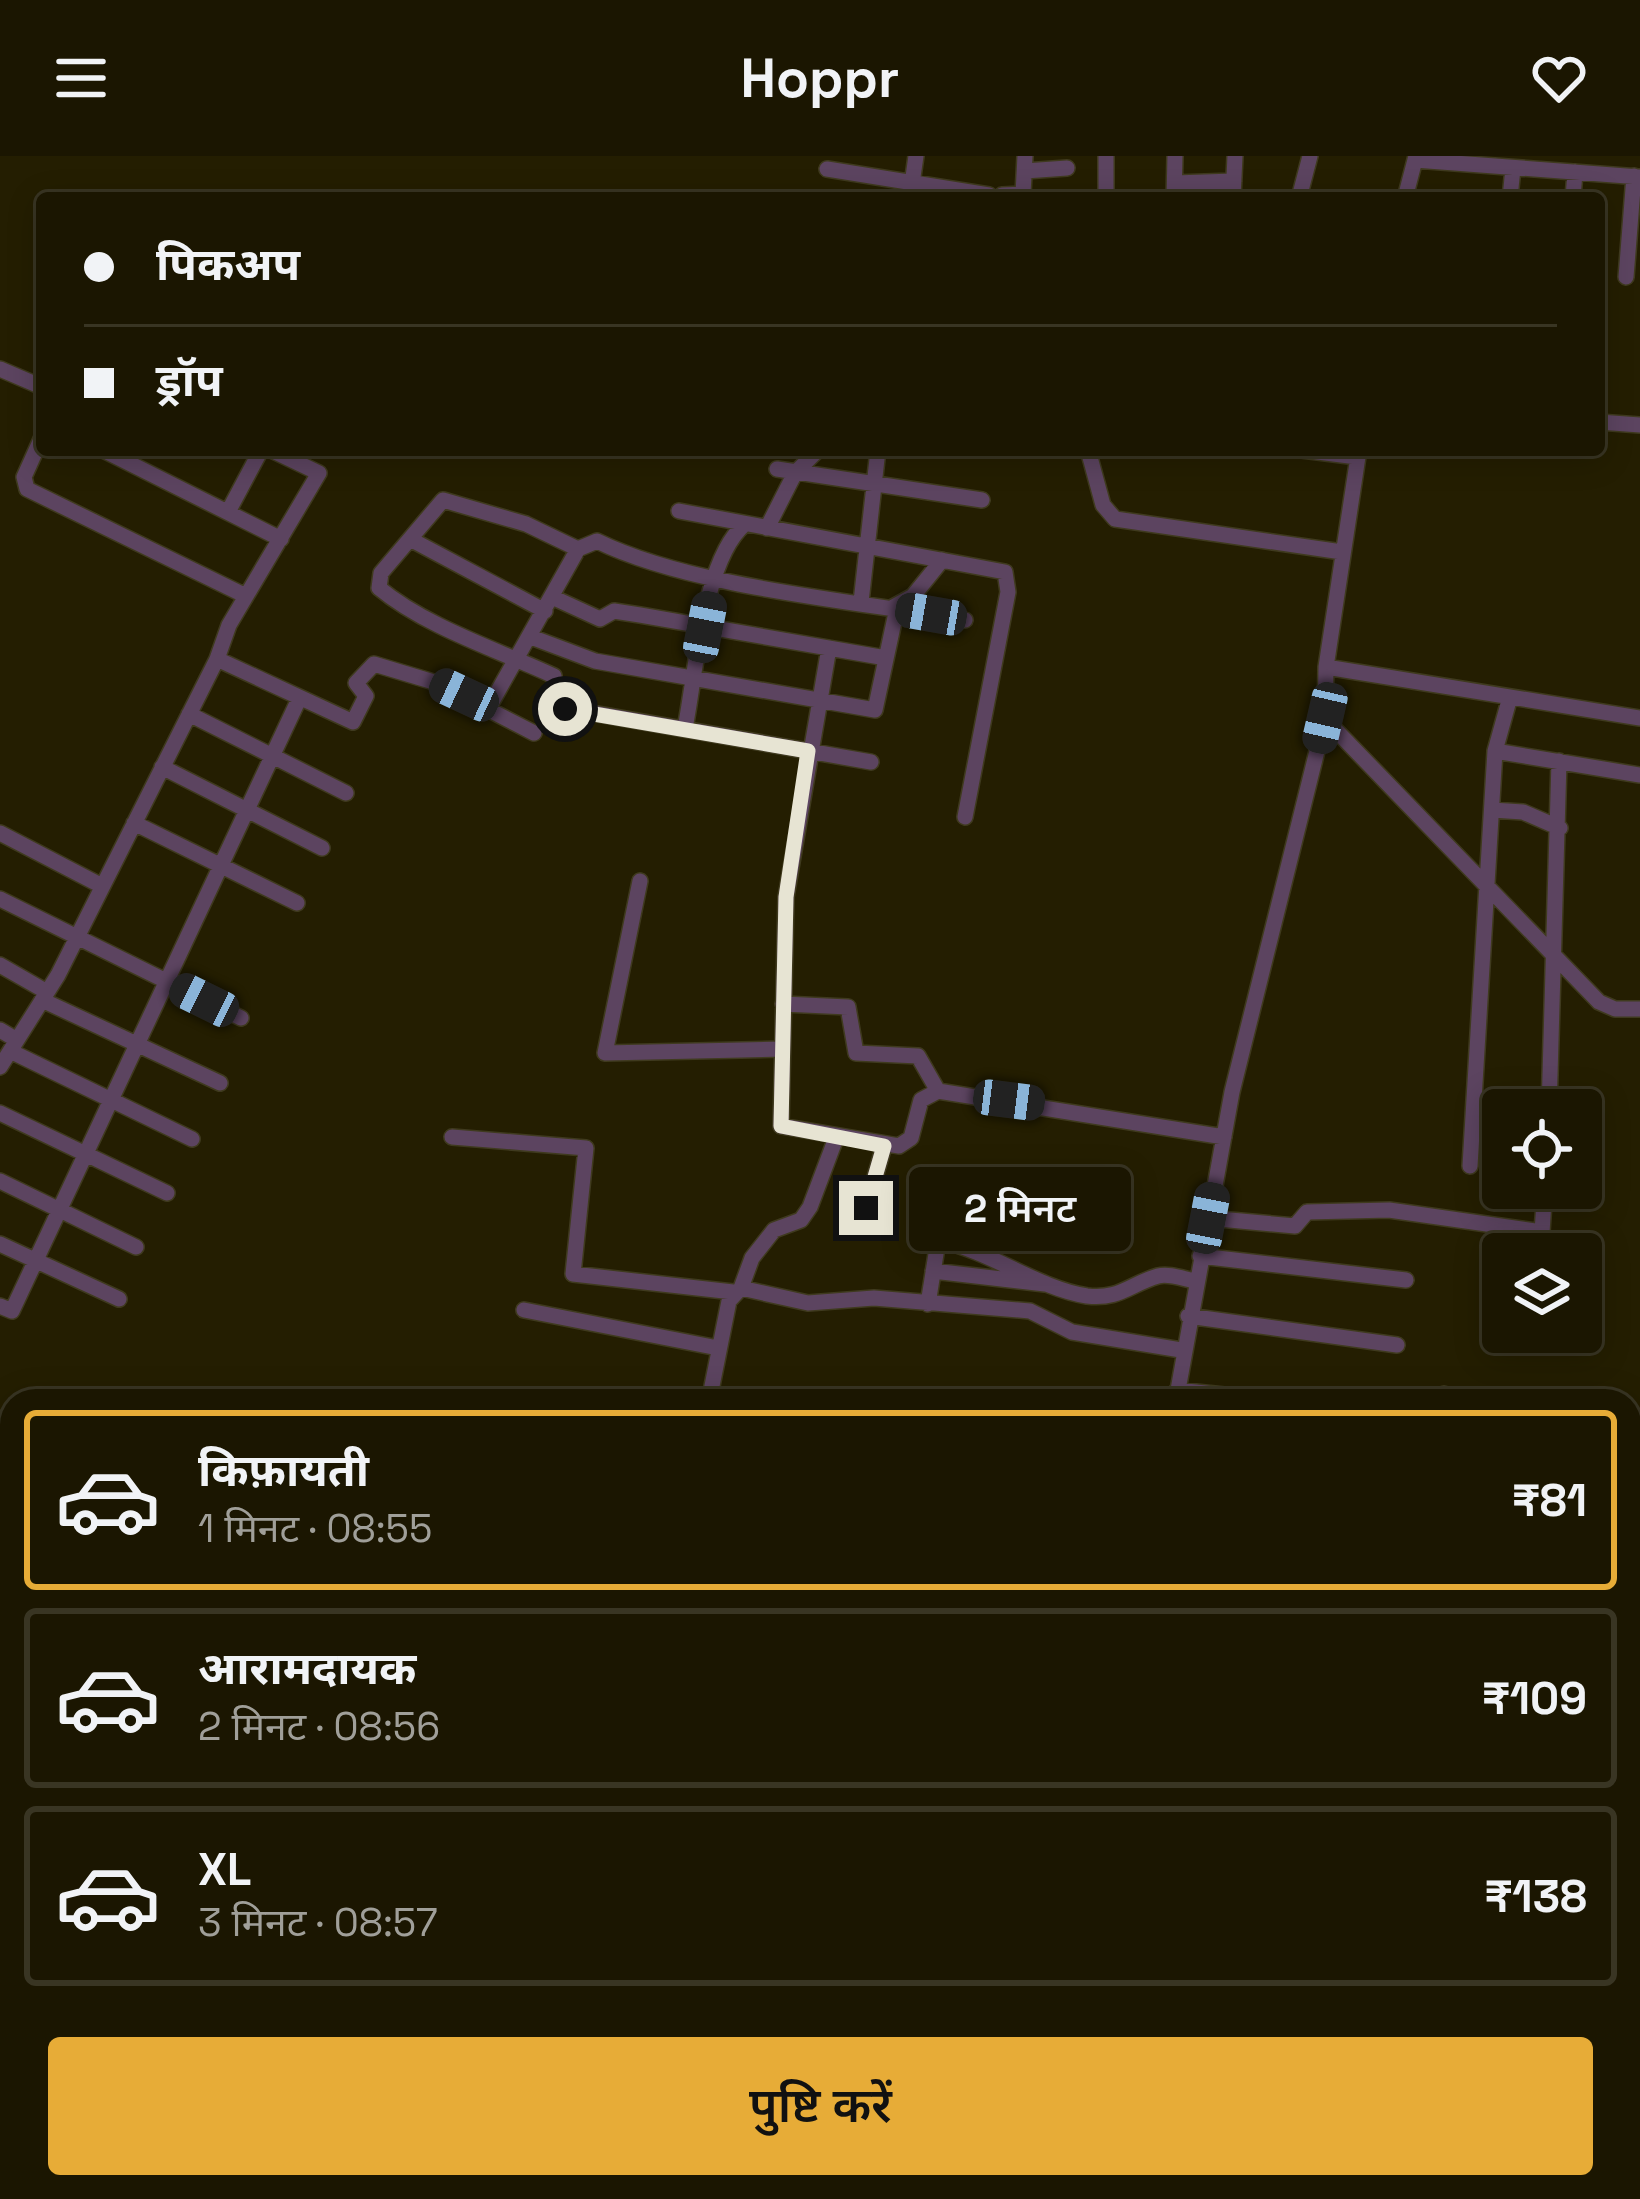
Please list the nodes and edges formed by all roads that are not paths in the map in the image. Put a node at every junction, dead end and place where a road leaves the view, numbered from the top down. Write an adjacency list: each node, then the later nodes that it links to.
1 (916, 156): 15 (street)
2 (1106, 156): 16 (street)
3 (1175, 156): 13 (street)
4 (1235, 156): 14 (street)
5 (1310, 156): 17 (street)
6 (1416, 158): 8 (street); 18 (street)
7 (1025, 163): 9 (street)
8 (1513, 167): 11 (street); 19 (street)
9 (1067, 168)
10 (827, 169): 15 (street)
11 (1575, 172): 12 (street); 20 (street)
12 (1637, 176): 21 (street)
13 (1175, 190): 14 (street)
14 (1234, 190)
15 (911, 192)
16 (1106, 192)
17 (1301, 192)
18 (1407, 192)
19 (1511, 192)
20 (1573, 192)
21 (1626, 277)
22 (0, 369): 23 (street)
23 (36, 384)
24 (1605, 422): 25 (street)
25 (1640, 425)
26 (36, 450): 48 (street)
27 (127, 456): 38 (street)
28 (258, 456): 38 (street)
29 (284, 456): 41 (street)
30 (809, 456): 34 (street)
31 (877, 456): 35 (street)
32 (1090, 456): 45 (street)
33 (1358, 456): 45 (street)
34 (786, 471): 35 (street); 40 (street)
35 (874, 485): 36 (street); 43 (street)
36 (982, 500)
37 (679, 511): 39 (street)
38 (228, 512): 41 (street)
39 (745, 524): 40 (street); 47 (street)
40 (766, 528): 43 (street)
41 (280, 539): 48 (street)
42 (410, 539): 44 (street); 50 (street); 58 (street)
43 (867, 548): 46 (street); 49 (street)
44 (578, 549): 47 (street); 50 (street)
45 (1342, 552): 59 (street)
46 (942, 560): 51 (street); 80 (street)
47 (715, 576): 49 (street); 53 (street)
48 (247, 596): 57 (street)
49 (861, 602): 51 (street)
50 (548, 604): 53 (street); 54 (street)
51 (894, 608): 52 (street); 56 (street)
52 (965, 620)
53 (705, 627): 55 (street); 60 (street)
54 (531, 637): 58 (street); 60 (street)
55 (829, 648): 56 (street); 63 (street)
56 (886, 658): 63 (street)
57 (217, 659): 62 (street); 65 (street)
58 (519, 660): 64 (street); 68 (street)
59 (1326, 667): 61 (street); 66 (street)
60 (695, 678): 63 (street); 68 (street)
61 (1510, 697): 67 (street); 71 (street)
62 (299, 699): 64 (street); 72 (street)
63 (818, 700): 70 (street)
64 (490, 707): 69 (street)
65 (189, 714): 72 (street); 75 (street)
66 (1325, 718): 88 (street); 110 (street)
67 (1640, 718)
68 (685, 728): 70 (street)
69 (533, 733)
70 (808, 751): 74 (street); 96 (street)
71 (1495, 751): 73 (street); 78 (street)
72 (274, 757): 77 (street); 79 (street)
73 (1559, 761): 76 (street); 82 (street)
74 (871, 762)
75 (162, 767): 79 (street); 81 (street)
76 (1640, 775)
77 (346, 793)
78 (1492, 810): 82 (street); 88 (street)
79 (249, 811): 84 (street); 85 (street)
80 (965, 818)
81 (134, 823): 85 (street); 87 (street)
82 (1560, 828): 92 (street)
83 (0, 833): 87 (street)
84 (322, 848)
85 (223, 866): 90 (street); 94 (street)
86 (640, 881): 102 (street)
87 (102, 886): 91 (street)
88 (1486, 891): 92 (street); 115 (street)
89 (0, 898): 91 (street)
90 (297, 903)
91 (75, 940): 94 (street); 95 (street)
92 (1554, 958): 97 (street); 105 (street)
93 (0, 965): 95 (street)
94 (168, 982): 98 (street); 101 (street)
95 (44, 996): 100 (street); 101 (street)
96 (783, 1004): 102 (street); 106 (street)
97 (1640, 1009)
98 (241, 1018)
99 (0, 1030): 100 (street)
100 (14, 1045): 103 (street); 107 (street)
101 (139, 1045): 104 (street); 107 (street)
102 (782, 1048): 112 (street)
103 (0, 1067)
104 (220, 1083)
105 (1550, 1089)
106 (938, 1091): 110 (street); 113 (street)
107 (113, 1101): 111 (street); 114 (street)
108 (0, 1113): 114 (street)
109 (452, 1137): 132 (street)
110 (1223, 1137): 122 (street)
111 (192, 1138)
112 (836, 1138): 113 (street); 132 (street)
113 (884, 1146): 118 (street)
114 (88, 1155): 117 (street); 120 (street)
115 (1470, 1166)
116 (0, 1181): 120 (street)
117 (167, 1193)
118 (866, 1208)
119 (1544, 1209): 122 (street)
120 (61, 1210): 125 (street); 127 (street)
121 (944, 1210): 123 (street)
122 (1208, 1218): 126 (street)
123 (938, 1240): 128 (street); 131 (street)
124 (0, 1244): 127 (street)
125 (136, 1246)
126 (1200, 1256): 129 (street); 130 (street)
127 (36, 1261): 133 (street); 135 (street)
128 (933, 1271): 131 (street); 134 (street)
129 (1406, 1280)
130 (1195, 1281): 131 (street); 137 (street)
131 (1048, 1285)
132 (737, 1290): 134 (street); 139 (street)
133 (119, 1299)
134 (928, 1304): 140 (street)
135 (0, 1306)
136 (524, 1310): 139 (street)
137 (1188, 1316): 138 (street); 140 (street)
138 (1397, 1345)
139 (718, 1348): 141 (street)
140 (1181, 1350): 142 (street)
141 (711, 1389)
142 (1177, 1389)

